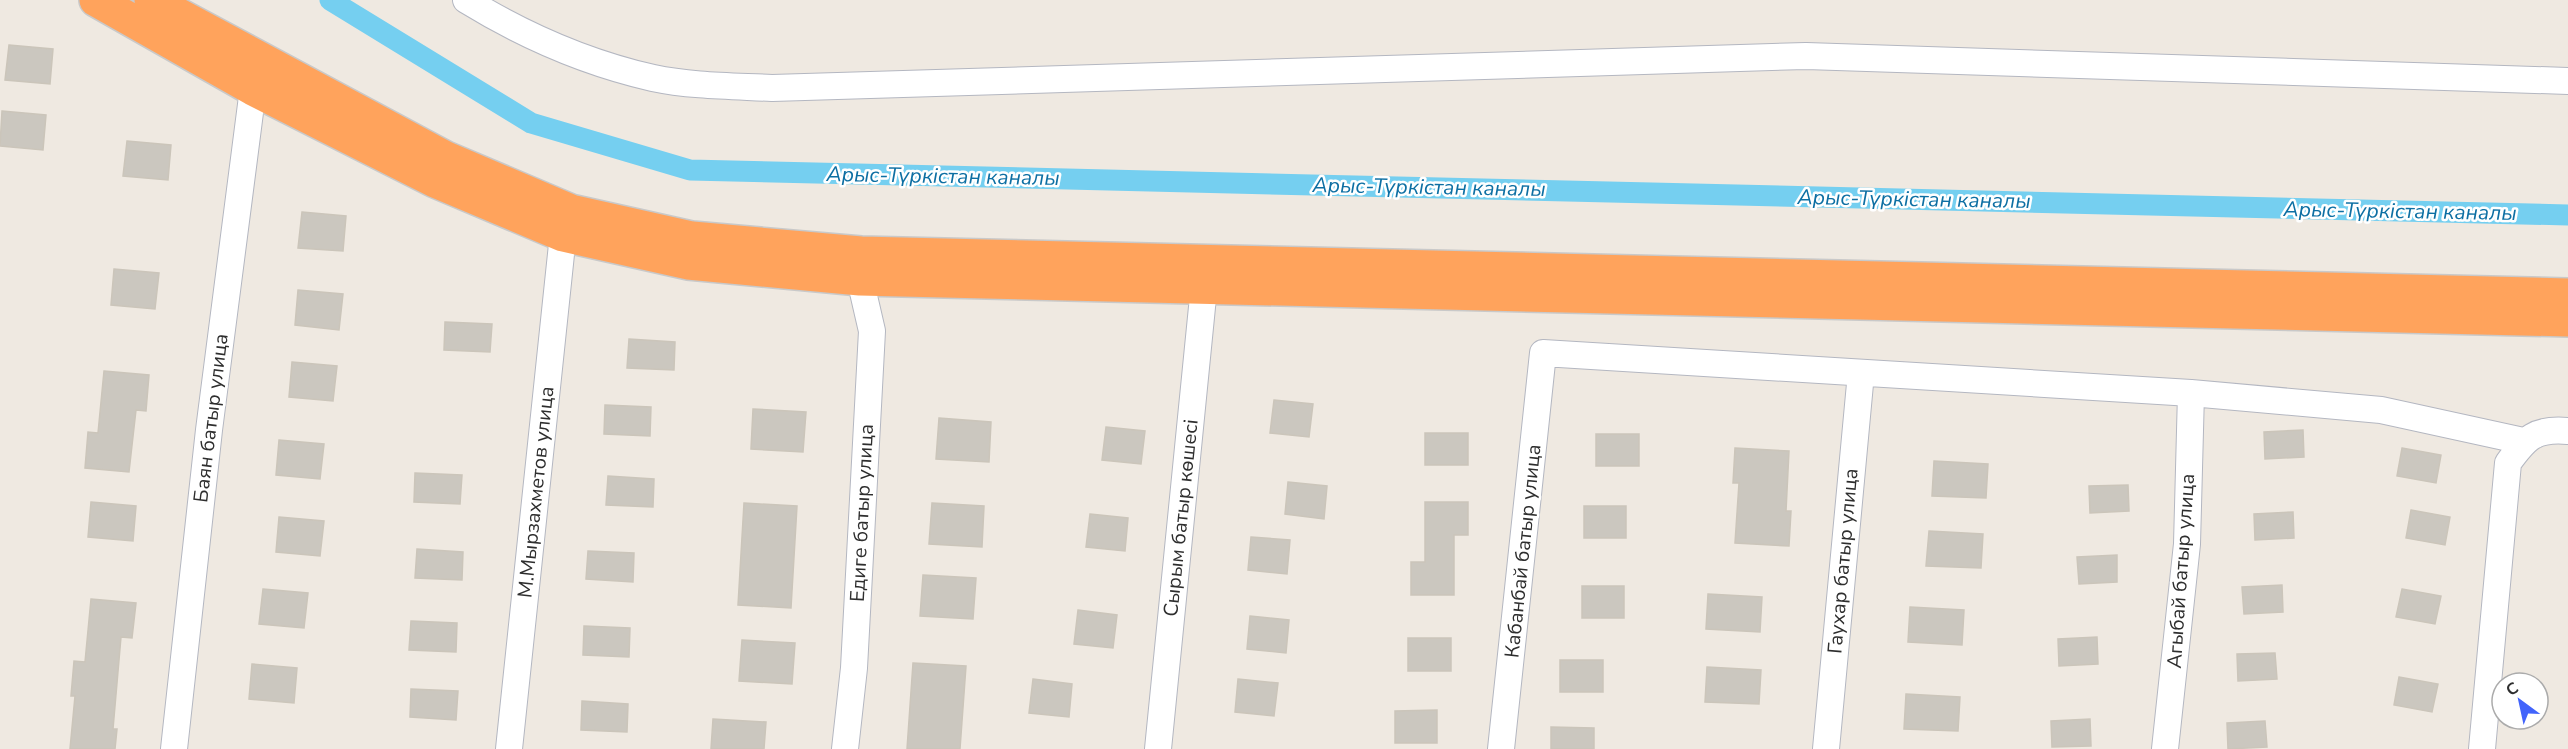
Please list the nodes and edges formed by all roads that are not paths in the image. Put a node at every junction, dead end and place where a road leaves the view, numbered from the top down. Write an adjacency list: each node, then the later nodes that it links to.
1 (96, 0): 5 (highway)
2 (151, 0): 9 (highway)
3 (466, 0): 4 (street)
4 (2568, 81)
5 (253, 88): 6 (highway); 15 (street, Баян батыр улица)
6 (563, 235): 7 (highway); 16 (street, М.Мырзахметов улица)
7 (860, 279): 8 (highway); 17 (street, Едиге батыр улица)
8 (1204, 287): 10 (highway); 18 (street, Сырым батыр көшесі)
9 (2568, 294)
10 (2568, 320)
11 (1861, 373): 12 (street); 19 (street, Кабанбай батыр улица); 20 (street, Гаухар батыр улица)
12 (2191, 393): 14 (street); 21 (street, Агыбай батыр улица)
13 (2568, 431): 14 (street)
14 (2523, 441): 22 (street)
15 (174, 749)
16 (508, 749)
17 (845, 749)
18 (1158, 749)
19 (1502, 749)
20 (1826, 749)
21 (2165, 749)
22 (2482, 749)

